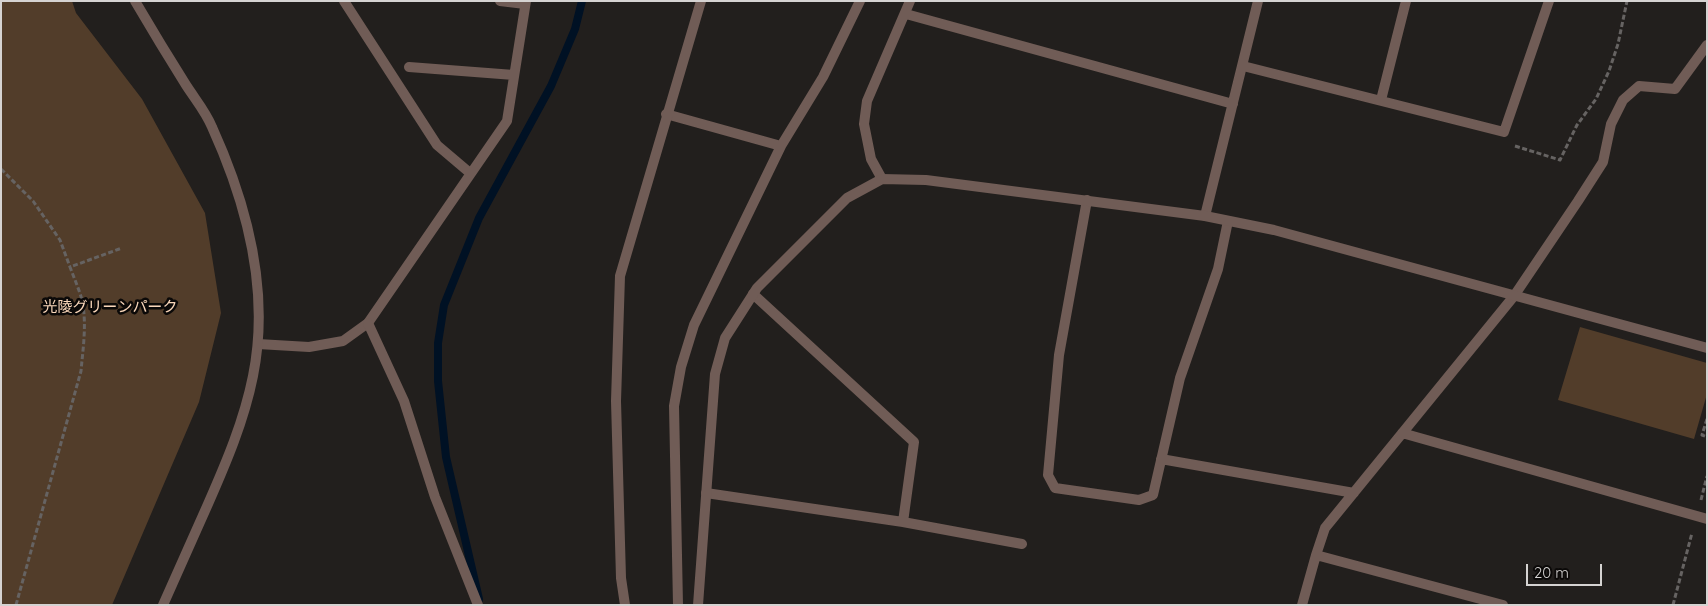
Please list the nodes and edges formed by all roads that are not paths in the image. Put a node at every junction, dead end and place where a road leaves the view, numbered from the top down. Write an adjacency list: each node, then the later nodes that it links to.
1 (135, 1): 28 (street)
2 (344, 1): 20 (street)
3 (500, 1): 10 (street)
4 (701, 1): 18 (street)
5 (860, 1): 19 (street)
6 (910, 1): 11 (street)
7 (1258, 1): 13 (street)
8 (1406, 1): 16 (street)
9 (1549, 1): 16 (street)
10 (526, 2): 15 (street)
11 (906, 14): 17 (street); 21 (street)
12 (1707, 45): 26 (street)
13 (1243, 66): 16 (street); 17 (street)
14 (410, 67): 15 (street)
15 (514, 75): 20 (street)
16 (1381, 100)
17 (1233, 104): 23 (street)
18 (666, 114): 19 (street); 40 (street)
19 (781, 146): 41 (street)
20 (470, 174): 27 (street)
21 (882, 180): 22 (street); 25 (street)
22 (1087, 200): 23 (street); 31 (street)
23 (1205, 216): 24 (street)
24 (1228, 221): 26 (street); 31 (street)
25 (753, 294): 33 (street); 35 (street)
26 (1514, 296): 29 (street); 30 (street)
27 (368, 323): 28 (street); 39 (street)
28 (258, 344): 38 (street)
29 (1707, 348)
30 (1402, 433): 32 (street); 34 (street)
31 (1161, 459): 32 (street)
32 (1354, 493): 37 (street)
33 (706, 494): 35 (street); 42 (street)
34 (1702, 517)
35 (903, 522): 36 (street)
36 (1022, 544)
37 (1316, 554): 43 (street); 44 (street)
38 (163, 605)
39 (478, 605)
40 (625, 605)
41 (678, 605)
42 (698, 605)
43 (1302, 605)
44 (1503, 605)

